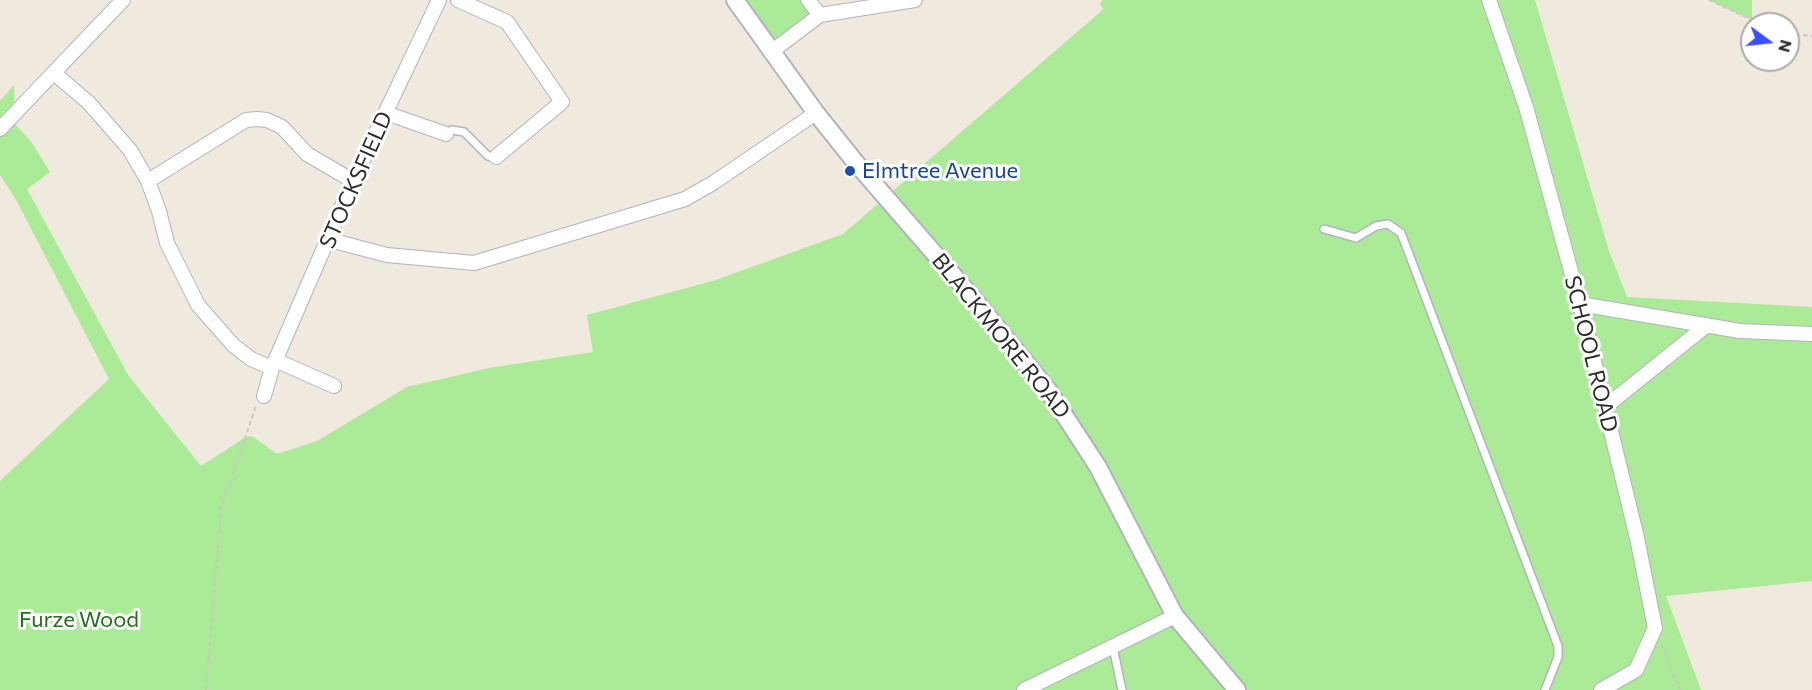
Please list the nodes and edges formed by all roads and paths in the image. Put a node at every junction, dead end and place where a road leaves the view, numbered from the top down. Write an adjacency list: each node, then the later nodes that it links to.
1 (123, 0): 12 (street)
2 (439, 0): 14 (street, STOCKSFIELD)
3 (458, 0): 17 (street)
4 (735, 0): 11 (street, BLACKMORE ROAD)
5 (808, 0): 10 (street)
6 (915, 0): 10 (street)
7 (1489, 0): 22 (street, SCHOOL ROAD)
8 (1709, 0): 9 (path)
9 (1740, 14)
10 (820, 15): 11 (street)
11 (771, 52): 13 (street, BLACKMORE ROAD)
12 (55, 74): 15 (street); 18 (street)
13 (816, 112): 21 (street); 29 (street, BLACKMORE ROAD)
14 (386, 113): 16 (street); 19 (street, STOCKSFIELD)
15 (0, 129)
16 (446, 134): 17 (lane)
17 (496, 157)
18 (148, 181): 19 (street); 25 (street)
19 (353, 182): 21 (street, STOCKSFIELD)
20 (1324, 229): 36 (lane)
21 (330, 240): 25 (street, STOCKSFIELD)
22 (1580, 304): 23 (street); 28 (street, SCHOOL ROAD)
23 (1707, 325): 24 (street); 28 (street)
24 (1812, 334)
25 (274, 364): 26 (street); 27 (street, STOCKSFIELD)
26 (334, 386)
27 (264, 396): 32 (path)
28 (1605, 407): 30 (street, SCHOOL ROAD)
29 (1175, 616): 31 (street); 35 (street, BLACKMORE ROAD)
30 (1655, 628): 37 (street); 38 (path)
31 (1113, 647): 33 (street); 34 (lane)
32 (206, 690)
33 (1024, 690)
34 (1122, 690)
35 (1238, 690)
36 (1545, 690)
37 (1601, 690)
38 (1680, 690)

